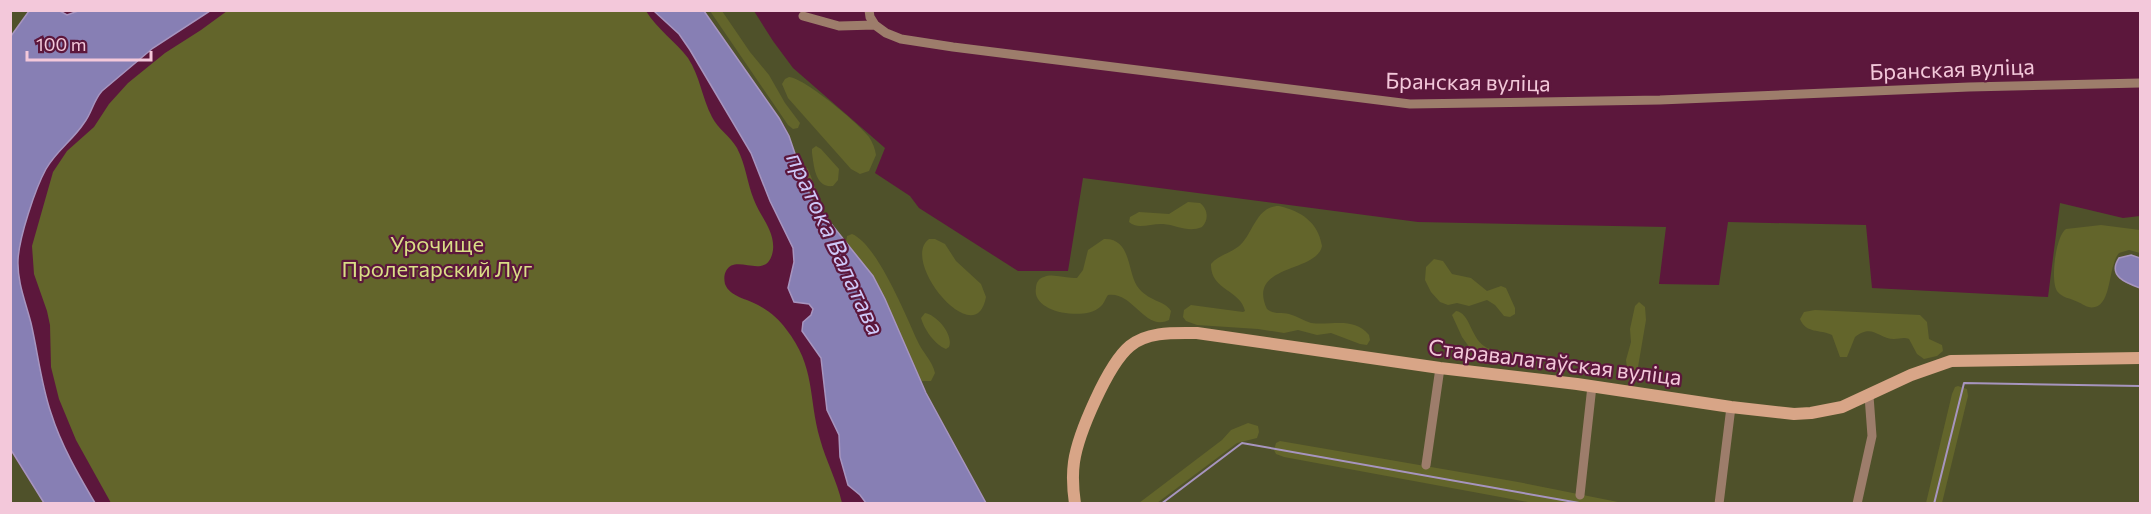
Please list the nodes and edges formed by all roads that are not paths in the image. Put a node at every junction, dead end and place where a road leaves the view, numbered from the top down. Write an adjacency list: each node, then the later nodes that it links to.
1 (869, 10): 3 (street)
2 (803, 16): 3 (street, Бранская вуліца)
3 (875, 25): 4 (street, Бранская вуліца)
4 (2140, 83)
5 (2140, 358): 8 (street, Старавалатаўская вуліца)
6 (1440, 368): 7 (street, Старавалатаўская вуліца); 10 (street); 12 (street, Старавалатаўская вуліца)
7 (1592, 386): 9 (street, Старавалатаўская вуліца); 11 (street)
8 (1869, 396): 9 (street, Старавалатаўская вуліца); 14 (street)
9 (1731, 407): 13 (street)
10 (1426, 465)
11 (1580, 495)
12 (1075, 504)
13 (1719, 504)
14 (1857, 504)

